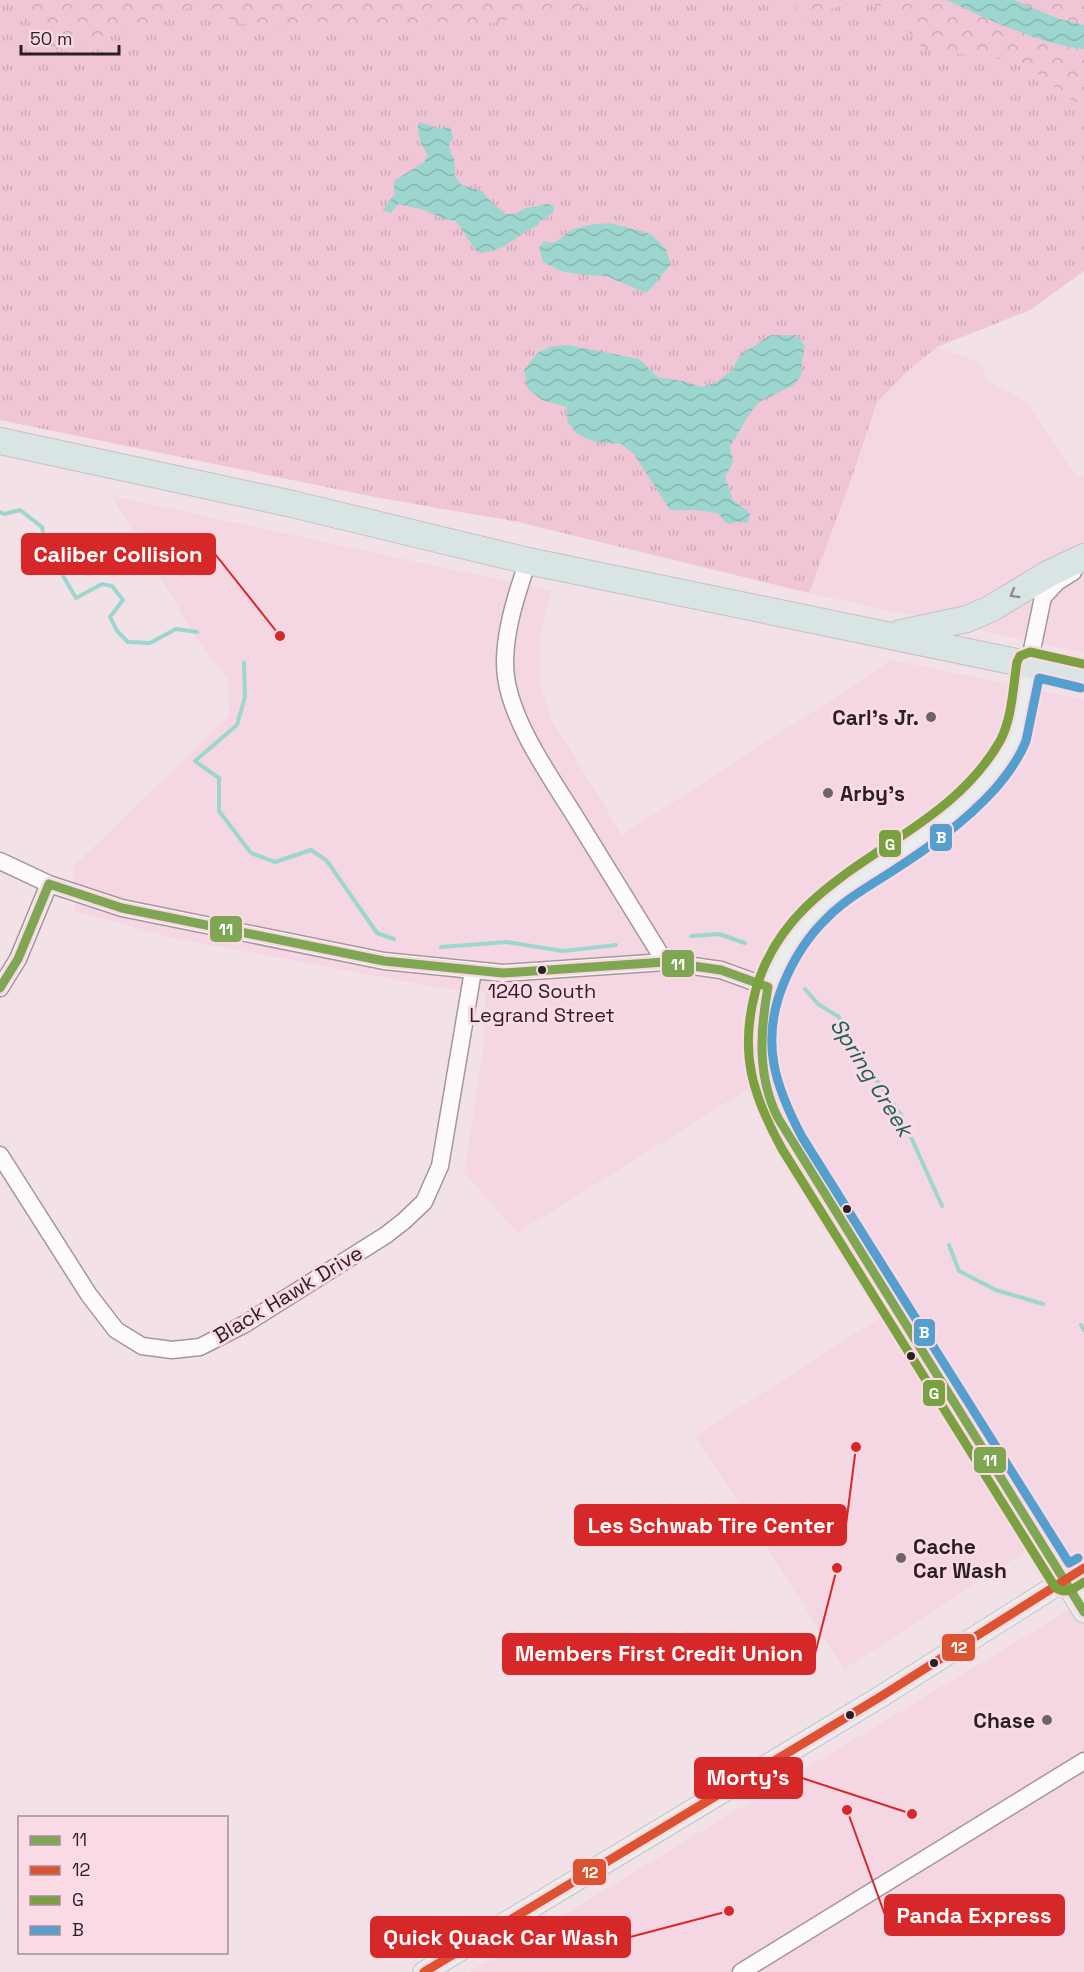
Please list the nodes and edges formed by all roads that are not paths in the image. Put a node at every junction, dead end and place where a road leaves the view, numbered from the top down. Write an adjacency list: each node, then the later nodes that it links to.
1 (0, 441): 3 (highway)
2 (1084, 557): 5 (highway, one-way to 5)
3 (528, 561): 5 (highway); 10 (street)
4 (1084, 565): 6 (street)
5 (890, 636): 6 (highway)
6 (1029, 664): 7 (highway); 12 (main road)
7 (1084, 676)
8 (0, 861): 9 (street)
9 (49, 884): 11 (street); 13 (street)
10 (665, 962): 11 (street); 12 (street)
11 (473, 971): 14 (street, Black Hawk Drive)
12 (768, 987): 16 (main road)
13 (0, 988)
14 (0, 1155)
15 (1084, 1568): 16 (main road)
16 (1065, 1580): 17 (main road); 19 (main road)
17 (1084, 1612)
18 (1084, 1761): 20 (street)
19 (424, 1972)
20 (741, 1972)

